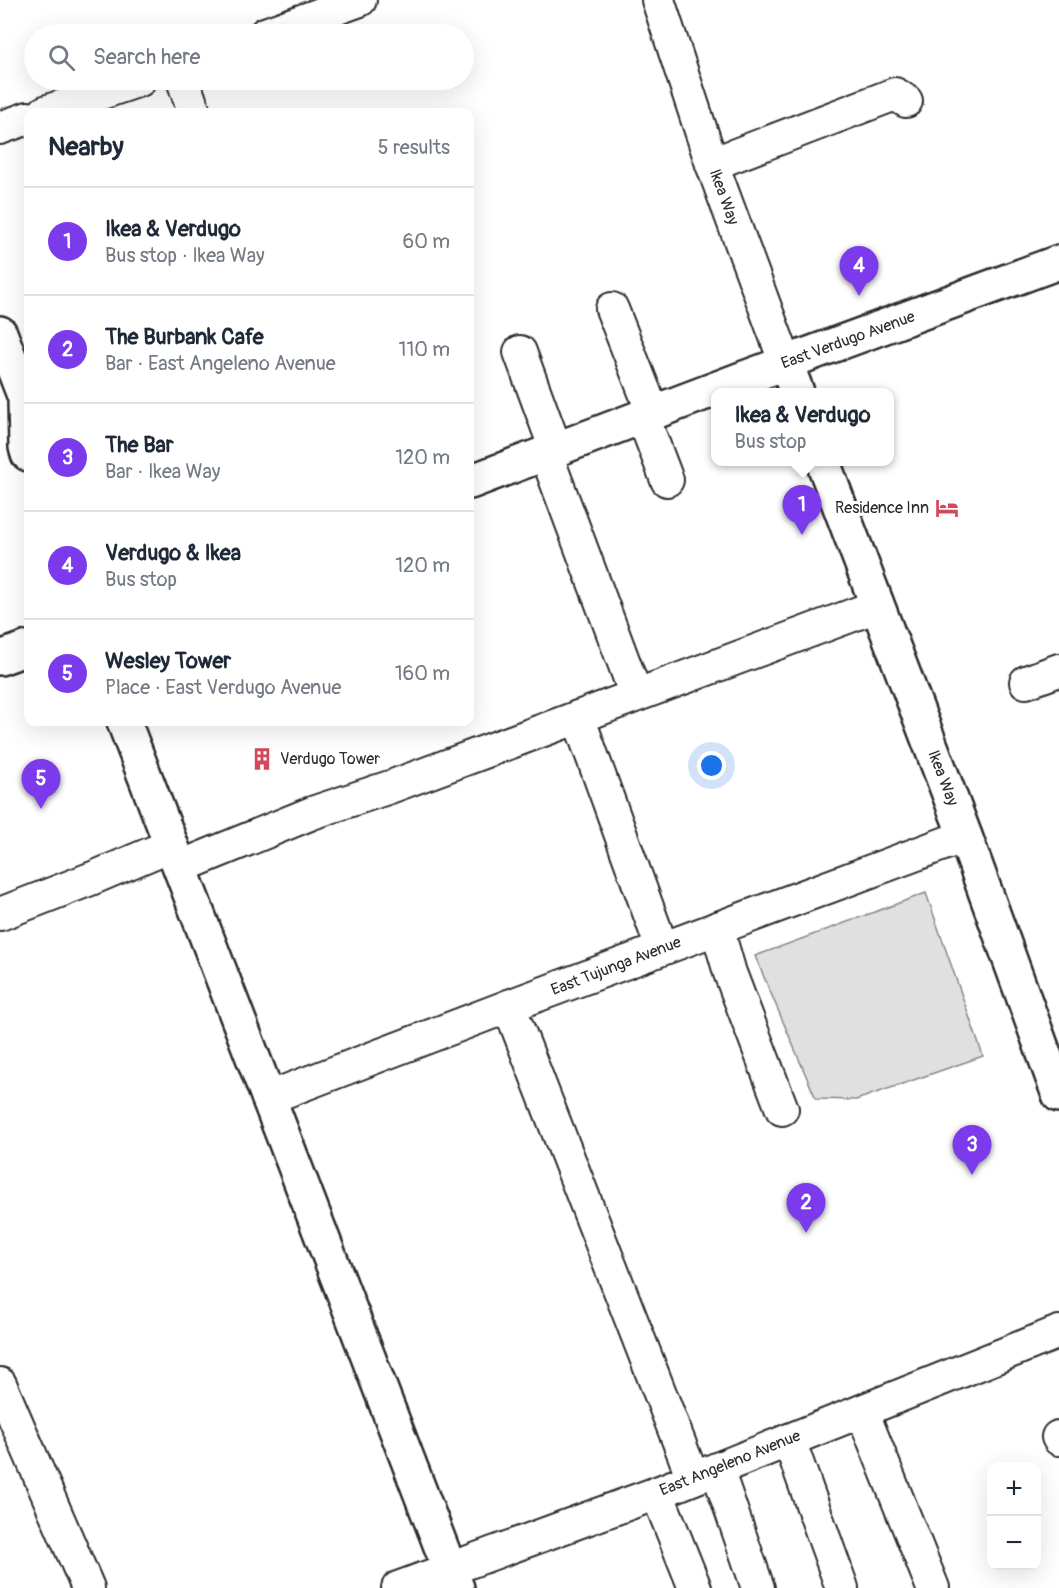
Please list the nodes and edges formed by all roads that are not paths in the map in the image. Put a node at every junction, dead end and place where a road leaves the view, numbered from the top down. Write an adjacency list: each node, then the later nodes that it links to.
1 (360, 0): 3 (street)
2 (658, 0): 11 (street, Ikea Way)
3 (293, 24)
4 (110, 90): 7 (street)
5 (186, 90): 8 (street)
6 (906, 101): 11 (street)
7 (57, 108)
8 (193, 108)
9 (24, 119): 10 (street)
10 (0, 128)
11 (712, 164): 16 (street, Ikea Way)
12 (1059, 262): 16 (main road, East Verdugo Avenue)
13 (612, 309): 20 (street)
14 (0, 333): 18 (main road)
15 (520, 352): 23 (street)
16 (791, 378): 17 (main road, East Verdugo Avenue)
17 (752, 388)
18 (24, 395)
19 (711, 399): 20 (main road, East Verdugo Avenue)
20 (648, 415): 23 (main road, East Verdugo Avenue); 25 (street)
21 (0, 421): 22 (main road)
22 (24, 448)
23 (551, 452): 26 (main road, East Verdugo Avenue); 32 (street)
24 (824, 466): 27 (main road, Ikea Way)
25 (667, 480)
26 (474, 481)
27 (877, 606): 32 (street); 35 (main road, Ikea Way)
28 (24, 649): 29 (main road)
29 (0, 658)
30 (1059, 670): 31 (street)
31 (1026, 682)
32 (636, 695): 33 (street)
33 (578, 717): 36 (street); 39 (street)
34 (126, 726): 36 (main road)
35 (964, 836): 38 (street, East Tujunga Avenue); 41 (main road, Ikea Way)
36 (176, 856): 37 (street); 42 (main road)
37 (0, 914)
38 (717, 928): 39 (street, East Tujunga Avenue); 43 (street)
39 (662, 948): 40 (street, East Tujunga Avenue)
40 (509, 1005): 42 (street, East Tujunga Avenue); 48 (street)
41 (1059, 1095)
42 (268, 1098): 50 (main road)
43 (782, 1109)
44 (1059, 1332): 46 (street, East Angeleno Avenue)
45 (0, 1384): 51 (street)
46 (862, 1411): 47 (street, East Angeleno Avenue); 56 (street)
47 (789, 1440): 48 (street, East Angeleno Avenue); 55 (street)
48 (705, 1473): 49 (street, East Angeleno Avenue); 54 (street)
49 (657, 1492): 50 (street, East Angeleno Avenue); 53 (street)
50 (454, 1578): 52 (street, East Angeleno Avenue)
51 (88, 1588)
52 (398, 1588)
53 (695, 1588)
54 (758, 1588)
55 (842, 1588)
56 (933, 1588)

